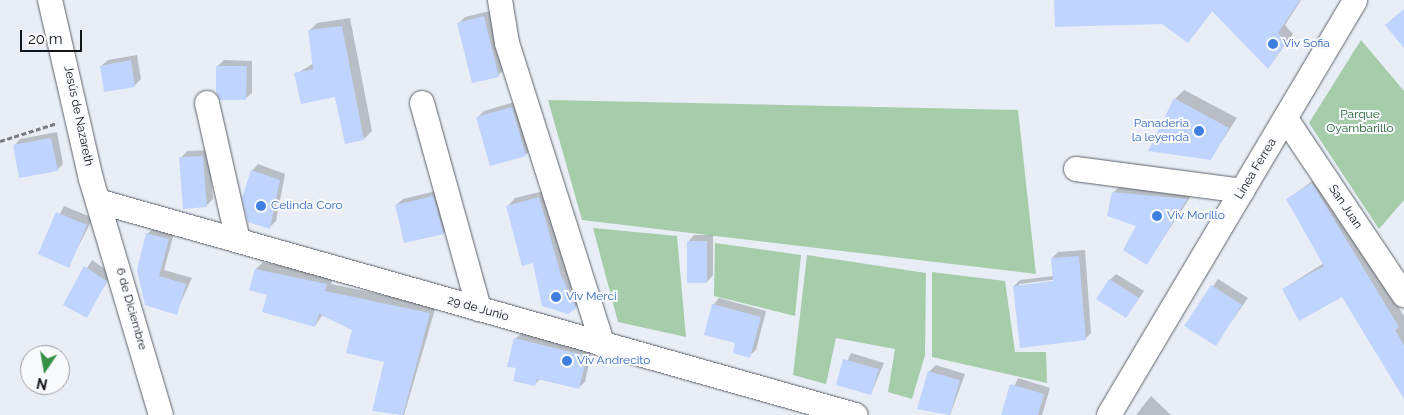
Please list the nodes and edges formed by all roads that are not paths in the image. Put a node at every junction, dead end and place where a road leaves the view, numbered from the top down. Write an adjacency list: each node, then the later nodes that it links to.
1 (50, 0): 9 (street, Jesús de Nazareth)
2 (500, 0): 13 (street)
3 (1355, 0): 6 (street, Linea Ferrea)
4 (207, 103): 10 (street)
5 (422, 103): 12 (street)
6 (1286, 119): 8 (street, Linea Ferrea); 11 (street, San Juan)
7 (1076, 169): 8 (street)
8 (1243, 192): 16 (street, Linea Ferrea)
9 (101, 202): 10 (street, 29 de Junio); 14 (street, 6 de Diciembre)
10 (238, 241): 12 (street, 29 de Junio)
11 (1404, 295)
12 (479, 309): 13 (street, 29 de Junio)
13 (603, 344): 15 (street, 29 de Junio)
14 (162, 415)
15 (856, 415)
16 (1109, 415)

